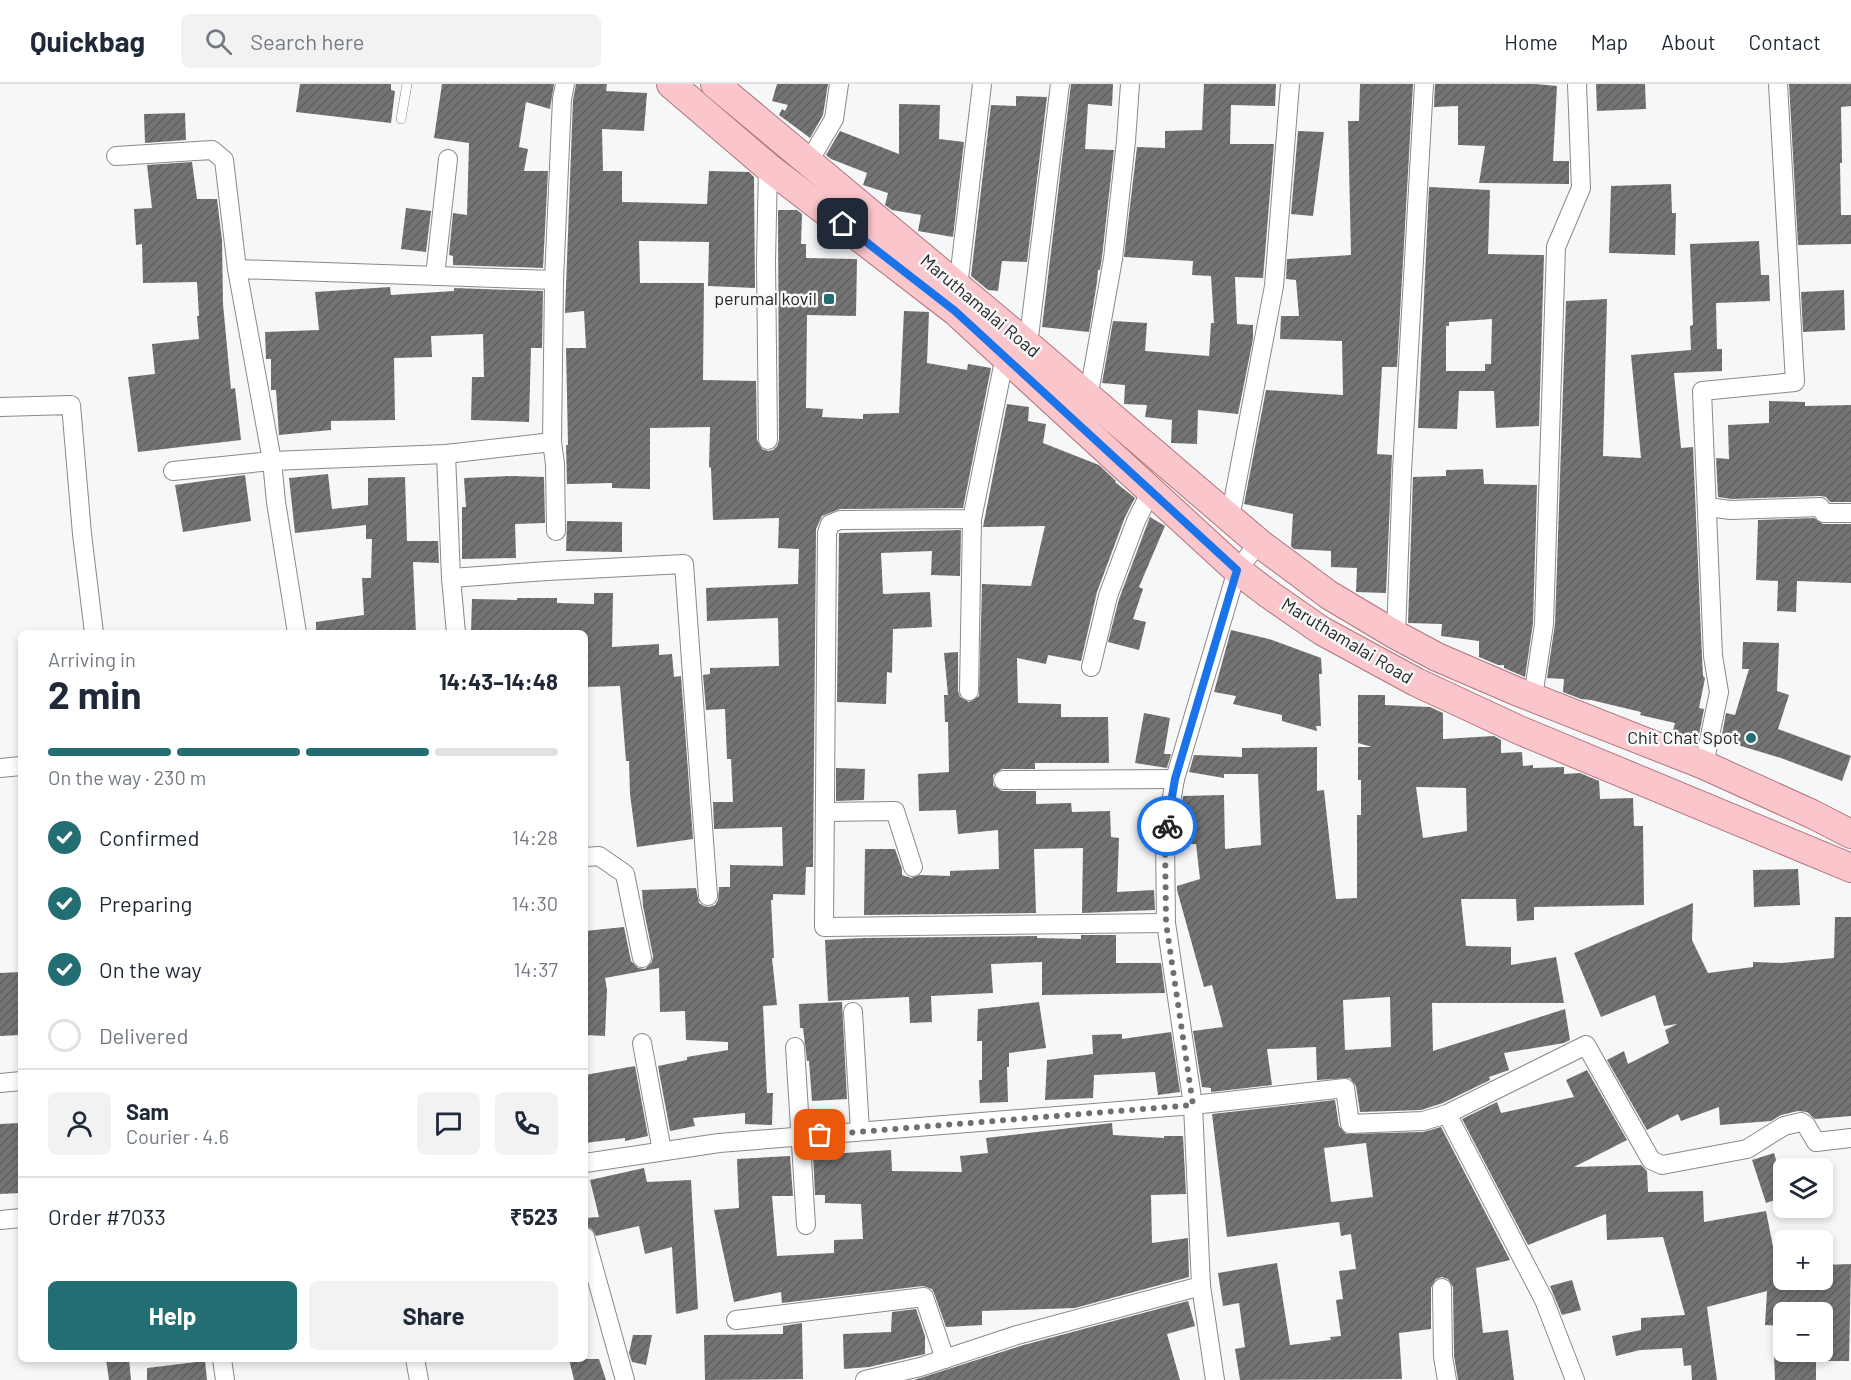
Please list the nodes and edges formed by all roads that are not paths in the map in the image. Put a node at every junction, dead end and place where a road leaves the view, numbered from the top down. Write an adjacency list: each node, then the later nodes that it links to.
1 (407, 84): 13 (lane)
2 (566, 84): 20 (street)
3 (671, 84): 17 (main road, Maruthamalai Road)
4 (715, 84): 16 (main road, Maruthamalai Road)
5 (839, 84): 16 (street)
6 (982, 84): 21 (street)
7 (1060, 84): 22 (street)
8 (1130, 84): 23 (street)
9 (1290, 84): 33 (street)
10 (1424, 84): 42 (street)
11 (1577, 84): 45 (street)
12 (1778, 84): 31 (street)
13 (401, 119)
14 (116, 156): 18 (street)
15 (448, 159): 19 (street)
16 (808, 163): 21 (main road, Maruthamalai Road)
17 (768, 167): 22 (main road, Maruthamalai Road); 25 (street)
18 (237, 269): 19 (street); 28 (street)
19 (435, 276): 20 (street)
20 (554, 280): 26 (street)
21 (958, 287): 22 (main road, Maruthamalai Road)
22 (1016, 351): 23 (main road, Maruthamalai Road); 30 (main road, Maruthamalai Road); 34 (street)
23 (1088, 398): 33 (main road, Maruthamalai Road)
24 (0, 407): 39 (street)
25 (768, 440)
26 (552, 442): 27 (street); 35 (street)
27 (446, 454): 28 (street); 38 (street)
28 (272, 461): 29 (street); 40 (street)
29 (173, 471)
30 (1151, 491): 37 (main road, Maruthamalai Road); 43 (street)
31 (1707, 507): 32 (street); 46 (street)
32 (1851, 513)
33 (1230, 518): 36 (main road, Maruthamalai Road)
34 (972, 519): 44 (street); 51 (street)
35 (556, 531)
36 (1259, 543): 37 (street); 42 (main road, Maruthamalai Road)
37 (1237, 570): 49 (street); 55 (main road, Maruthamalai Road)
38 (451, 578): 41 (street); 56 (street)
39 (94, 630)
40 (297, 630)
41 (456, 630)
42 (1396, 635): 45 (main road, Maruthamalai Road)
43 (1091, 667)
44 (969, 691)
45 (1533, 698): 46 (main road, Maruthamalai Road)
46 (1704, 765): 52 (main road, Maruthamalai Road)
47 (18, 766): 48 (street)
48 (0, 768)
49 (1175, 779): 50 (street); 57 (street)
50 (1003, 780)
51 (825, 812): 54 (street); 57 (street)
52 (1851, 834)
53 (588, 857): 58 (street)
54 (913, 867)
55 (1851, 868)
56 (708, 896)
57 (1166, 923): 64 (street)
58 (642, 958)
59 (853, 1012): 66 (street)
60 (642, 1043): 69 (street)
61 (795, 1047): 67 (street)
62 (18, 1081): 63 (street)
63 (0, 1083)
64 (1193, 1105): 65 (street); 66 (street); 75 (street)
65 (1447, 1114): 68 (street); 88 (street)
66 (860, 1131): 67 (street)
67 (801, 1136): 69 (street); 73 (street)
68 (1851, 1138)
69 (662, 1151): 70 (street)
70 (588, 1163)
71 (18, 1218): 72 (street)
72 (0, 1220)
73 (806, 1225)
74 (588, 1248): 84 (street)
75 (1202, 1286): 78 (street); 86 (street)
76 (1442, 1288): 87 (street)
77 (736, 1320): 78 (street)
78 (945, 1359): 81 (street)
79 (222, 1362): 82 (street)
80 (416, 1362): 83 (street)
81 (884, 1378): 85 (street)
82 (225, 1380)
83 (419, 1380)
84 (625, 1380)
85 (865, 1380)
86 (1215, 1380)
87 (1447, 1380)
88 (1575, 1380)

